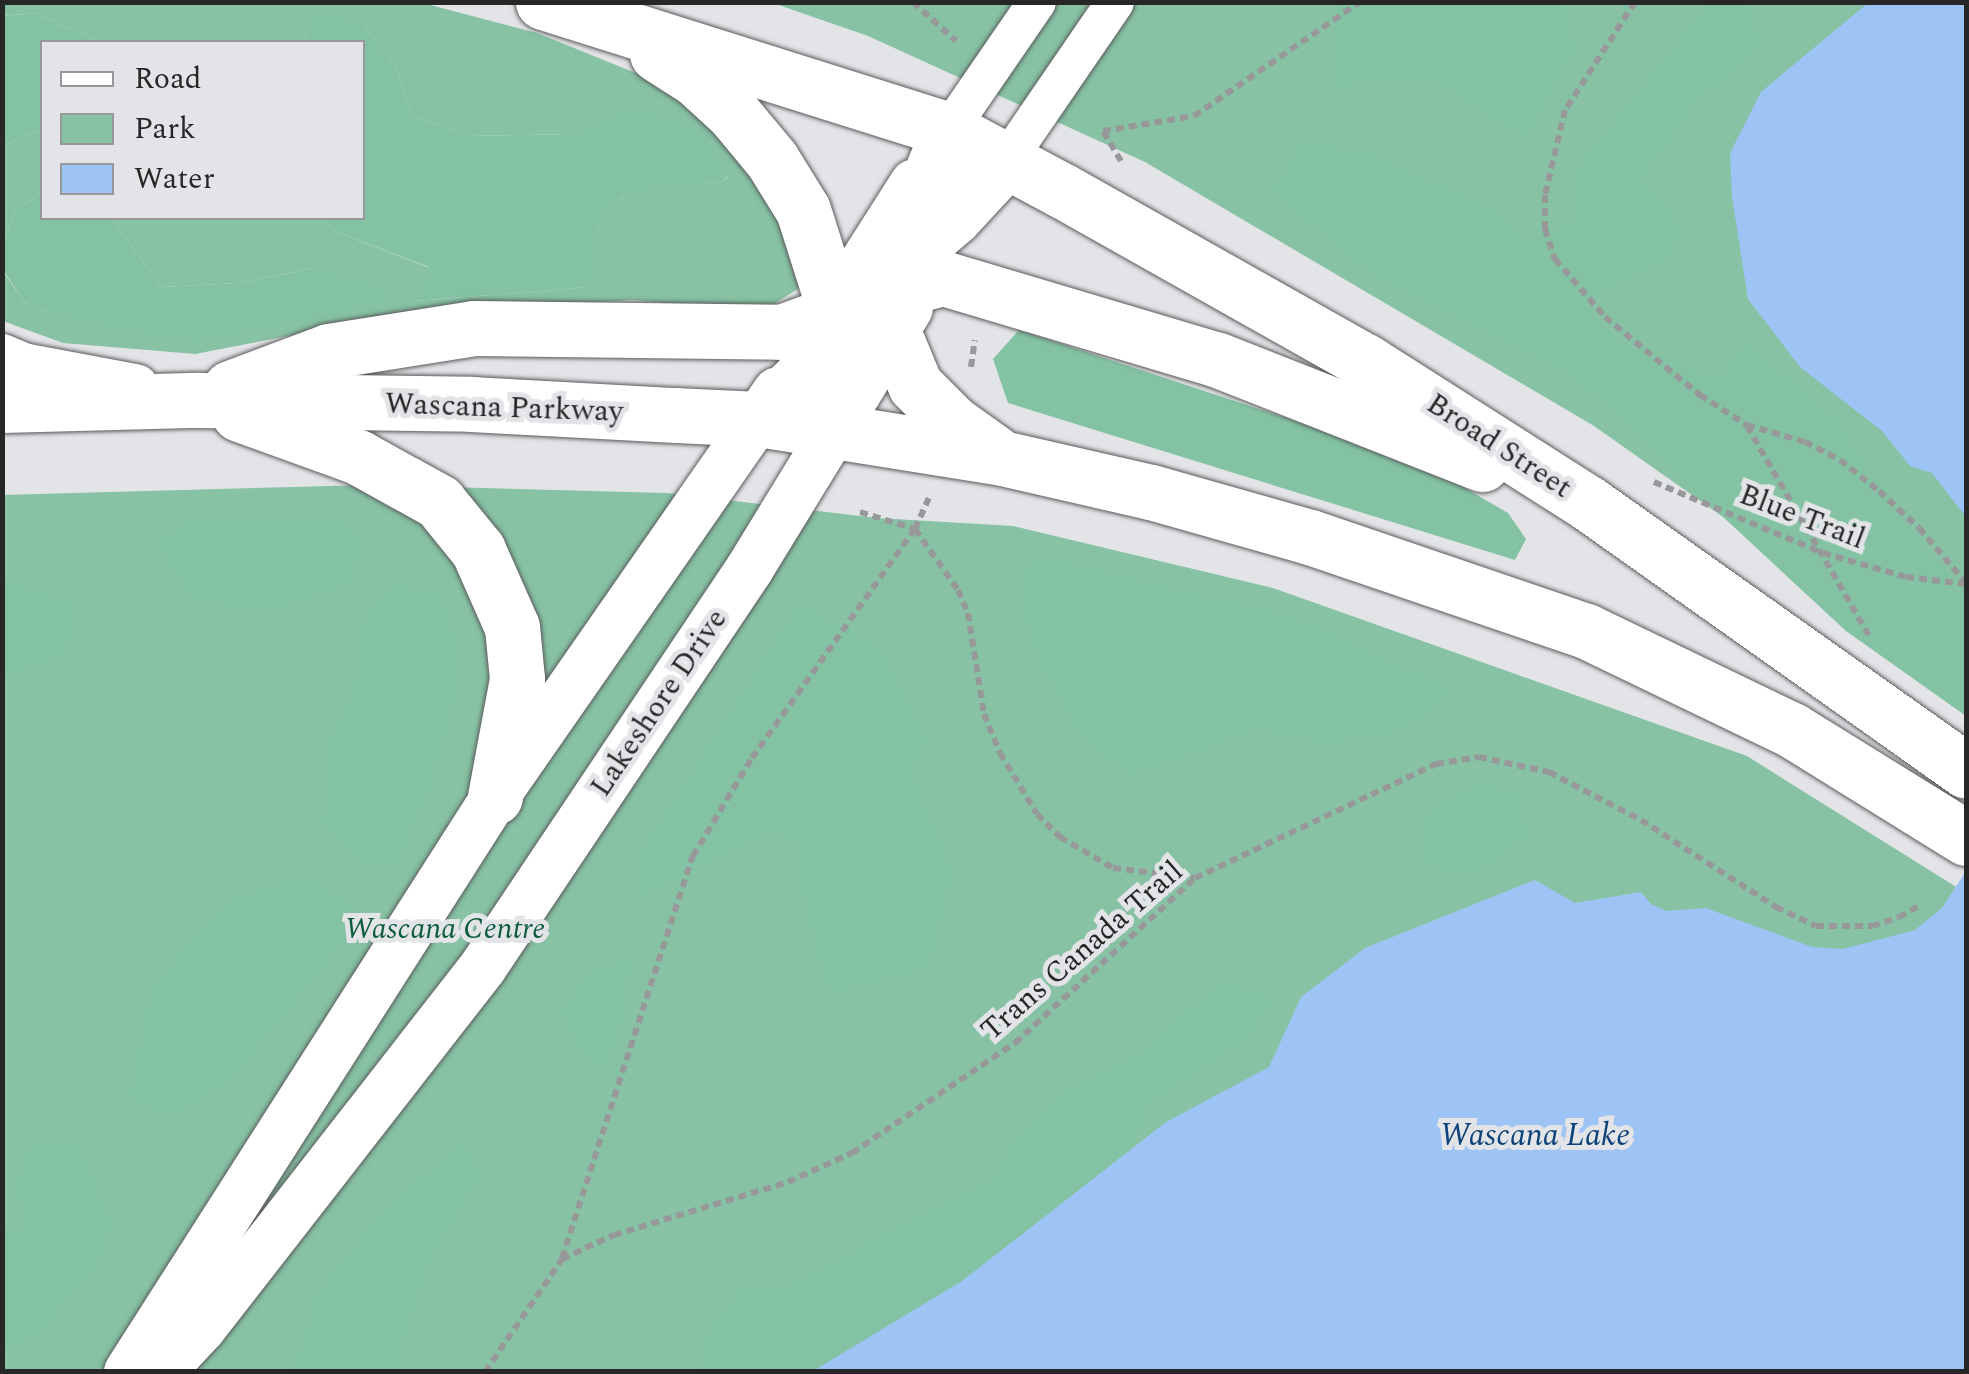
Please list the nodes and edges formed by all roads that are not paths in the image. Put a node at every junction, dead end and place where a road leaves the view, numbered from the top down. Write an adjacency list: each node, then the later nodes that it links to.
1 (544, 2): 4 (main road)
2 (1037, 2): 5 (street)
3 (1115, 2): 6 (street)
4 (606, 22): 5 (main road); 8 (main road)
5 (949, 130): 6 (main road); 7 (main road); 8 (street)
6 (1007, 160): 7 (main road); 15 (main road, Broad Street)
7 (904, 292): 8 (main road); 13 (street, Lakeshore Drive); 14 (main road); 15 (main road)
8 (836, 322): 10 (main road); 12 (main road); 13 (main road)
9 (2, 358): 10 (street)
10 (199, 400): 11 (main road, Wascana Parkway); 12 (main road, Wascana Parkway); 17 (main road)
11 (2, 406)
12 (759, 419): 13 (main road, Wascana Parkway); 17 (street)
13 (837, 430): 14 (main road, Wascana Parkway); 20 (street, Lakeshore Drive)
14 (1002, 458): 18 (main road)
15 (1588, 504): 16 (main road, Broad Street)
16 (1966, 771)
17 (496, 797): 19 (street)
18 (1954, 829)
19 (128, 1372)
20 (161, 1372)

